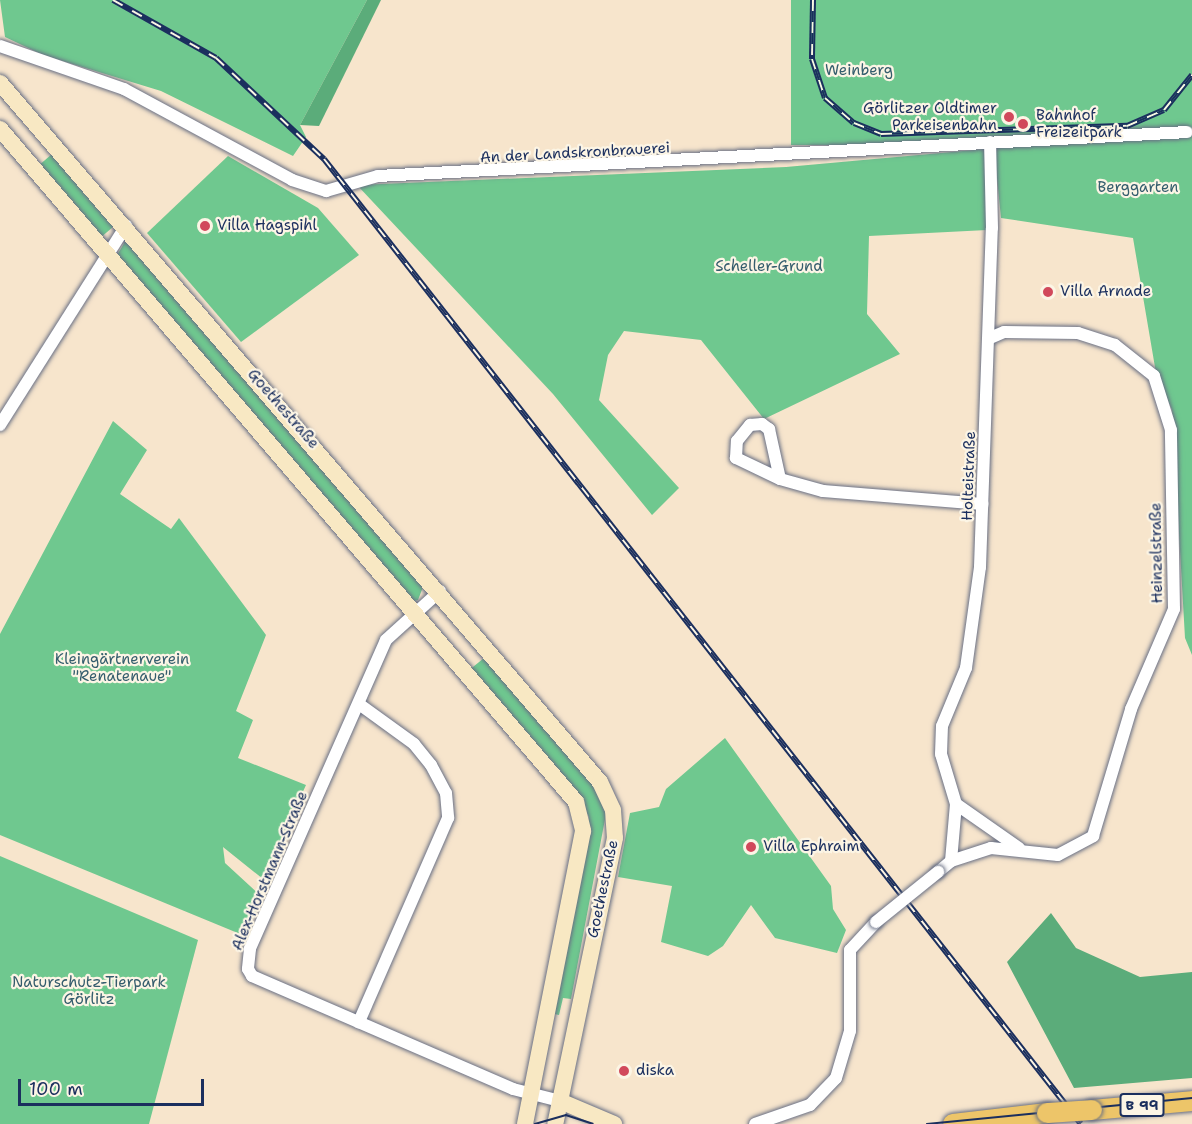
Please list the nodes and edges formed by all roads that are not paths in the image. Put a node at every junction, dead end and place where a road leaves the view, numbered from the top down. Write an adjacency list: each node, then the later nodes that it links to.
1 (0, 46): 5 (street, An der Landskronbrauerei)
2 (0, 83): 6 (street, Goethestraße)
3 (0, 129): 7 (street, Goethestraße)
4 (1187, 132): 5 (street, An der Landskronbrauerei)
5 (990, 142): 8 (street, Holteistraße)
6 (126, 226): 7 (street); 12 (street, Goethestraße)
7 (108, 255): 9 (street); 13 (street, Goethestraße)
8 (990, 338): 11 (street, Holteistraße); 16 (street, Heinzelstraße)
9 (0, 425)
10 (780, 479): 10 (street); 11 (street)
11 (982, 504): 15 (street, Holteistraße)
12 (440, 591): 13 (street); 20 (street, Goethestraße)
13 (414, 613): 14 (street, Alex-Horstmann-Straße); 19 (street, Goethestraße)
14 (359, 704): 18 (street); 18 (street, Alex-Horstmann-Straße)
15 (956, 804): 16 (street); 17 (street, Holteistraße)
16 (1020, 848): 17 (street, Heinzelstraße)
17 (951, 861): 25 (street, Heinzelstraße, bridge)
18 (359, 1022): 19 (street, Alex-Horstmann-Straße)
19 (531, 1094): 20 (street); 22 (street, Goethestraße)
20 (560, 1101): 23 (street, Goethestraße); 24 (street)
21 (1192, 1101): 26 (main road, B 99, bridge)
22 (525, 1124)
23 (555, 1124)
24 (614, 1124)
25 (754, 1124)
26 (953, 1124)

